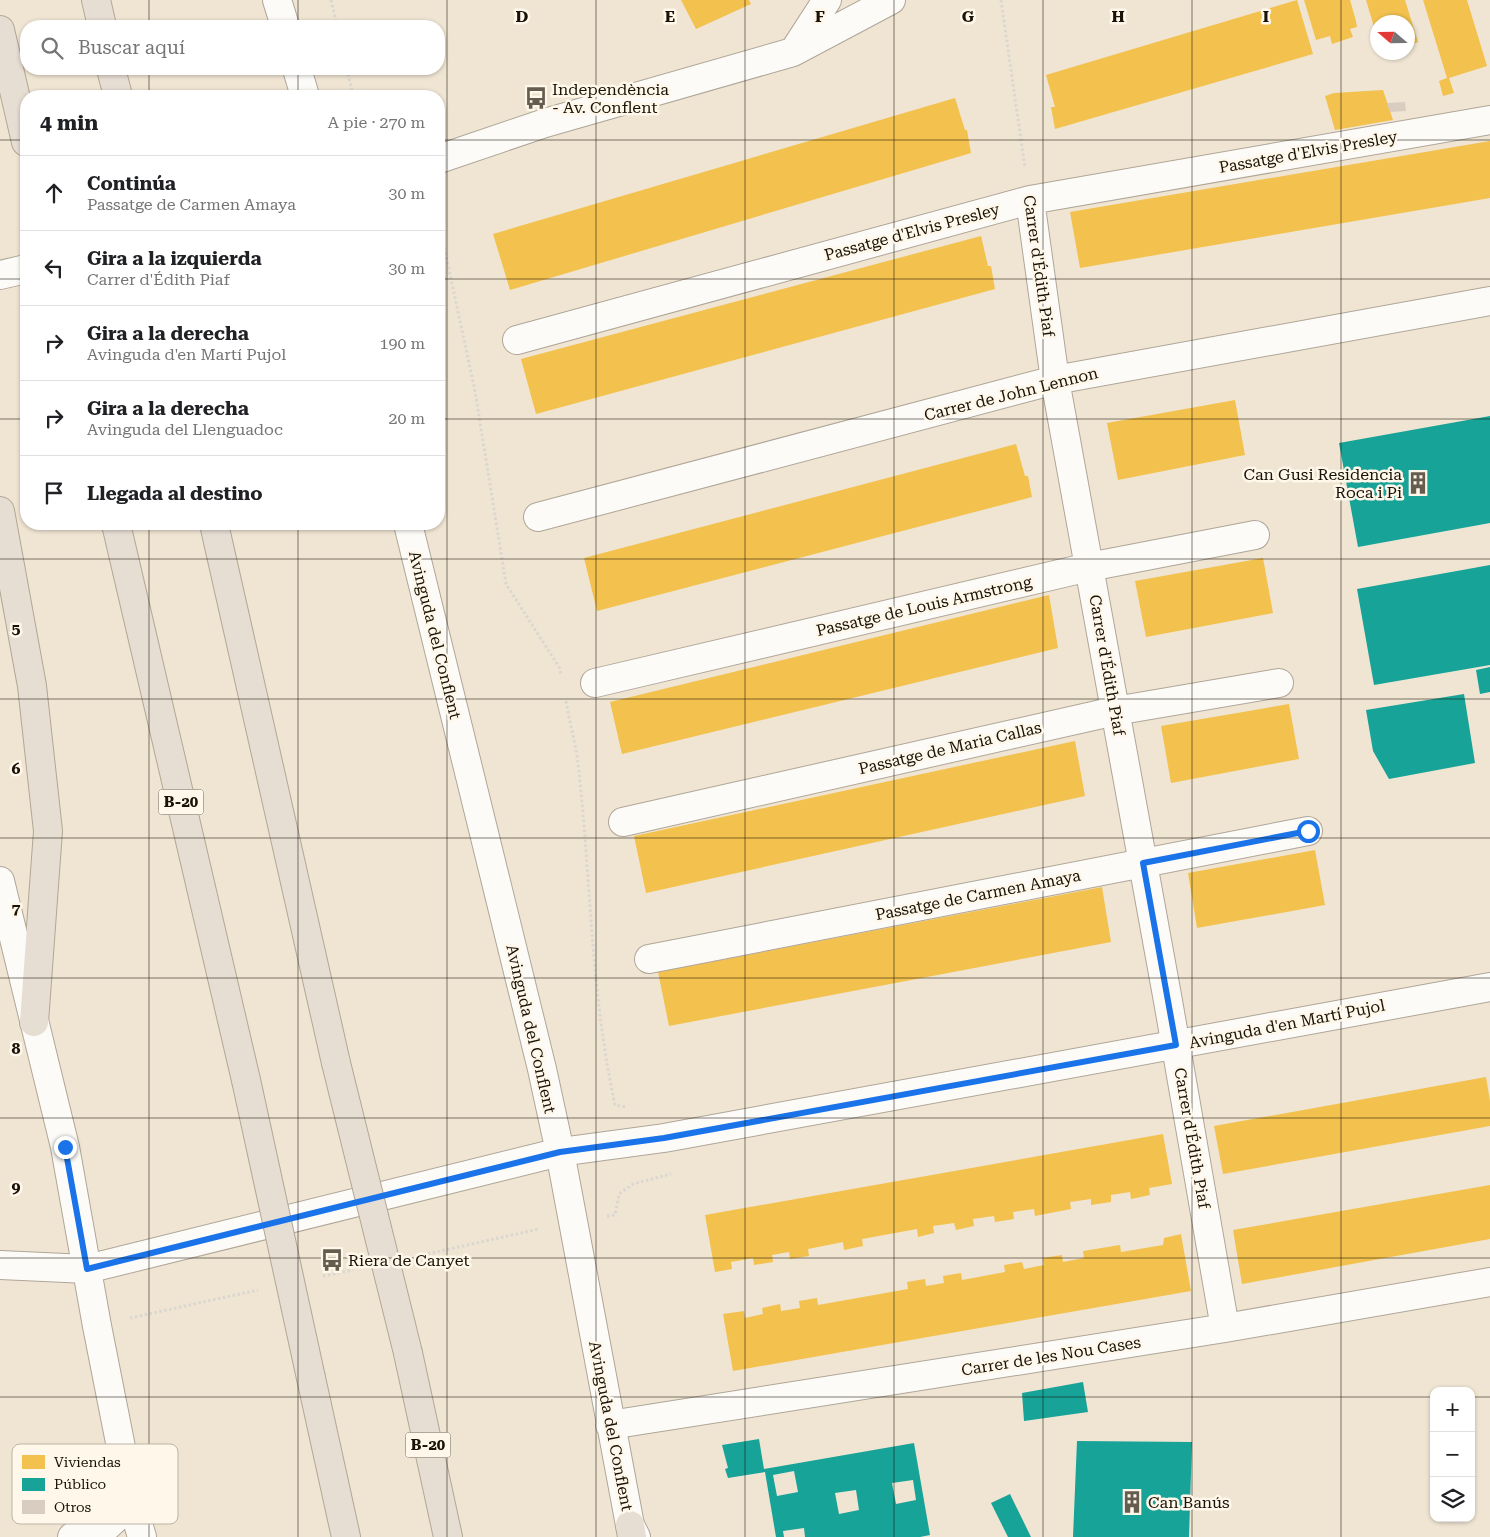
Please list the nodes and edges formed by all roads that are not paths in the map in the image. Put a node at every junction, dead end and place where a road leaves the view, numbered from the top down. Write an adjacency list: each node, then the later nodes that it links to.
1 (96, 0): 5 (highway)
2 (277, 0): 6 (street)
3 (827, 0): 8 (street)
4 (891, 0): 8 (street)
5 (101, 20)
6 (283, 20)
7 (0, 30): 13 (highway)
8 (793, 52): 15 (street)
9 (113, 75): 11 (highway)
10 (299, 75): 12 (street)
11 (116, 90)
12 (303, 90)
13 (20, 116)
14 (1490, 120): 16 (street, Passatge d'Elvis Presley)
15 (445, 157)
16 (1030, 200): 20 (street, Passatge d'Elvis Presley); 21 (street, Carrer d'Édith Piaf)
17 (20, 270): 18 (street)
18 (0, 275)
19 (1490, 300): 21 (street, Carrer de John Lennon)
20 (516, 340)
21 (1055, 380): 23 (street, Carrer de John Lennon); 28 (street, Carrer d'Édith Piaf)
22 (0, 511): 38 (highway)
23 (538, 517)
24 (117, 530): 52 (highway, B-20, bridge)
25 (215, 530): 53 (highway, B-20, bridge)
26 (409, 530): 40 (street, Avinguda del Conflent)
27 (1255, 535): 28 (street, Passatge de Louis Armstrong)
28 (1088, 567): 29 (street, Passatge de Louis Armstrong); 31 (street, Carrer d'Édith Piaf)
29 (595, 683)
30 (1279, 683): 31 (street, Passatge de Maria Callas)
31 (1115, 711): 32 (street, Passatge de Maria Callas); 34 (street, Carrer d'Édith Piaf)
32 (623, 822)
33 (1308, 831): 34 (street, Passatge de Carmen Amaya)
34 (1143, 863): 36 (street, Passatge de Carmen Amaya); 39 (street, Carrer d'Édith Piaf)
35 (0, 881): 38 (street)
36 (649, 959)
37 (1490, 987): 39 (street, Avinguda d'en Martí Pujol)
38 (34, 1022): 42 (street)
39 (1176, 1045): 40 (street, Avinguda d'en Martí Pujol); 44 (street, Carrer d'Édith Piaf)
40 (560, 1152): 42 (street, Avinguda d'en Martí Pujol); 45 (street, Avinguda del Conflent)
41 (0, 1265): 42 (street)
42 (87, 1269): 46 (street)
43 (1490, 1282): 44 (street, Carrer de les Nou Cases)
44 (1225, 1328): 45 (street, Carrer de les Nou Cases)
45 (610, 1424): 49 (street, Avinguda del Conflent)
46 (121, 1444)
47 (108, 1524): 50 (street)
48 (138, 1524): 51 (street)
49 (632, 1533)
50 (72, 1537)
51 (142, 1537)
52 (346, 1537)
53 (448, 1537)

